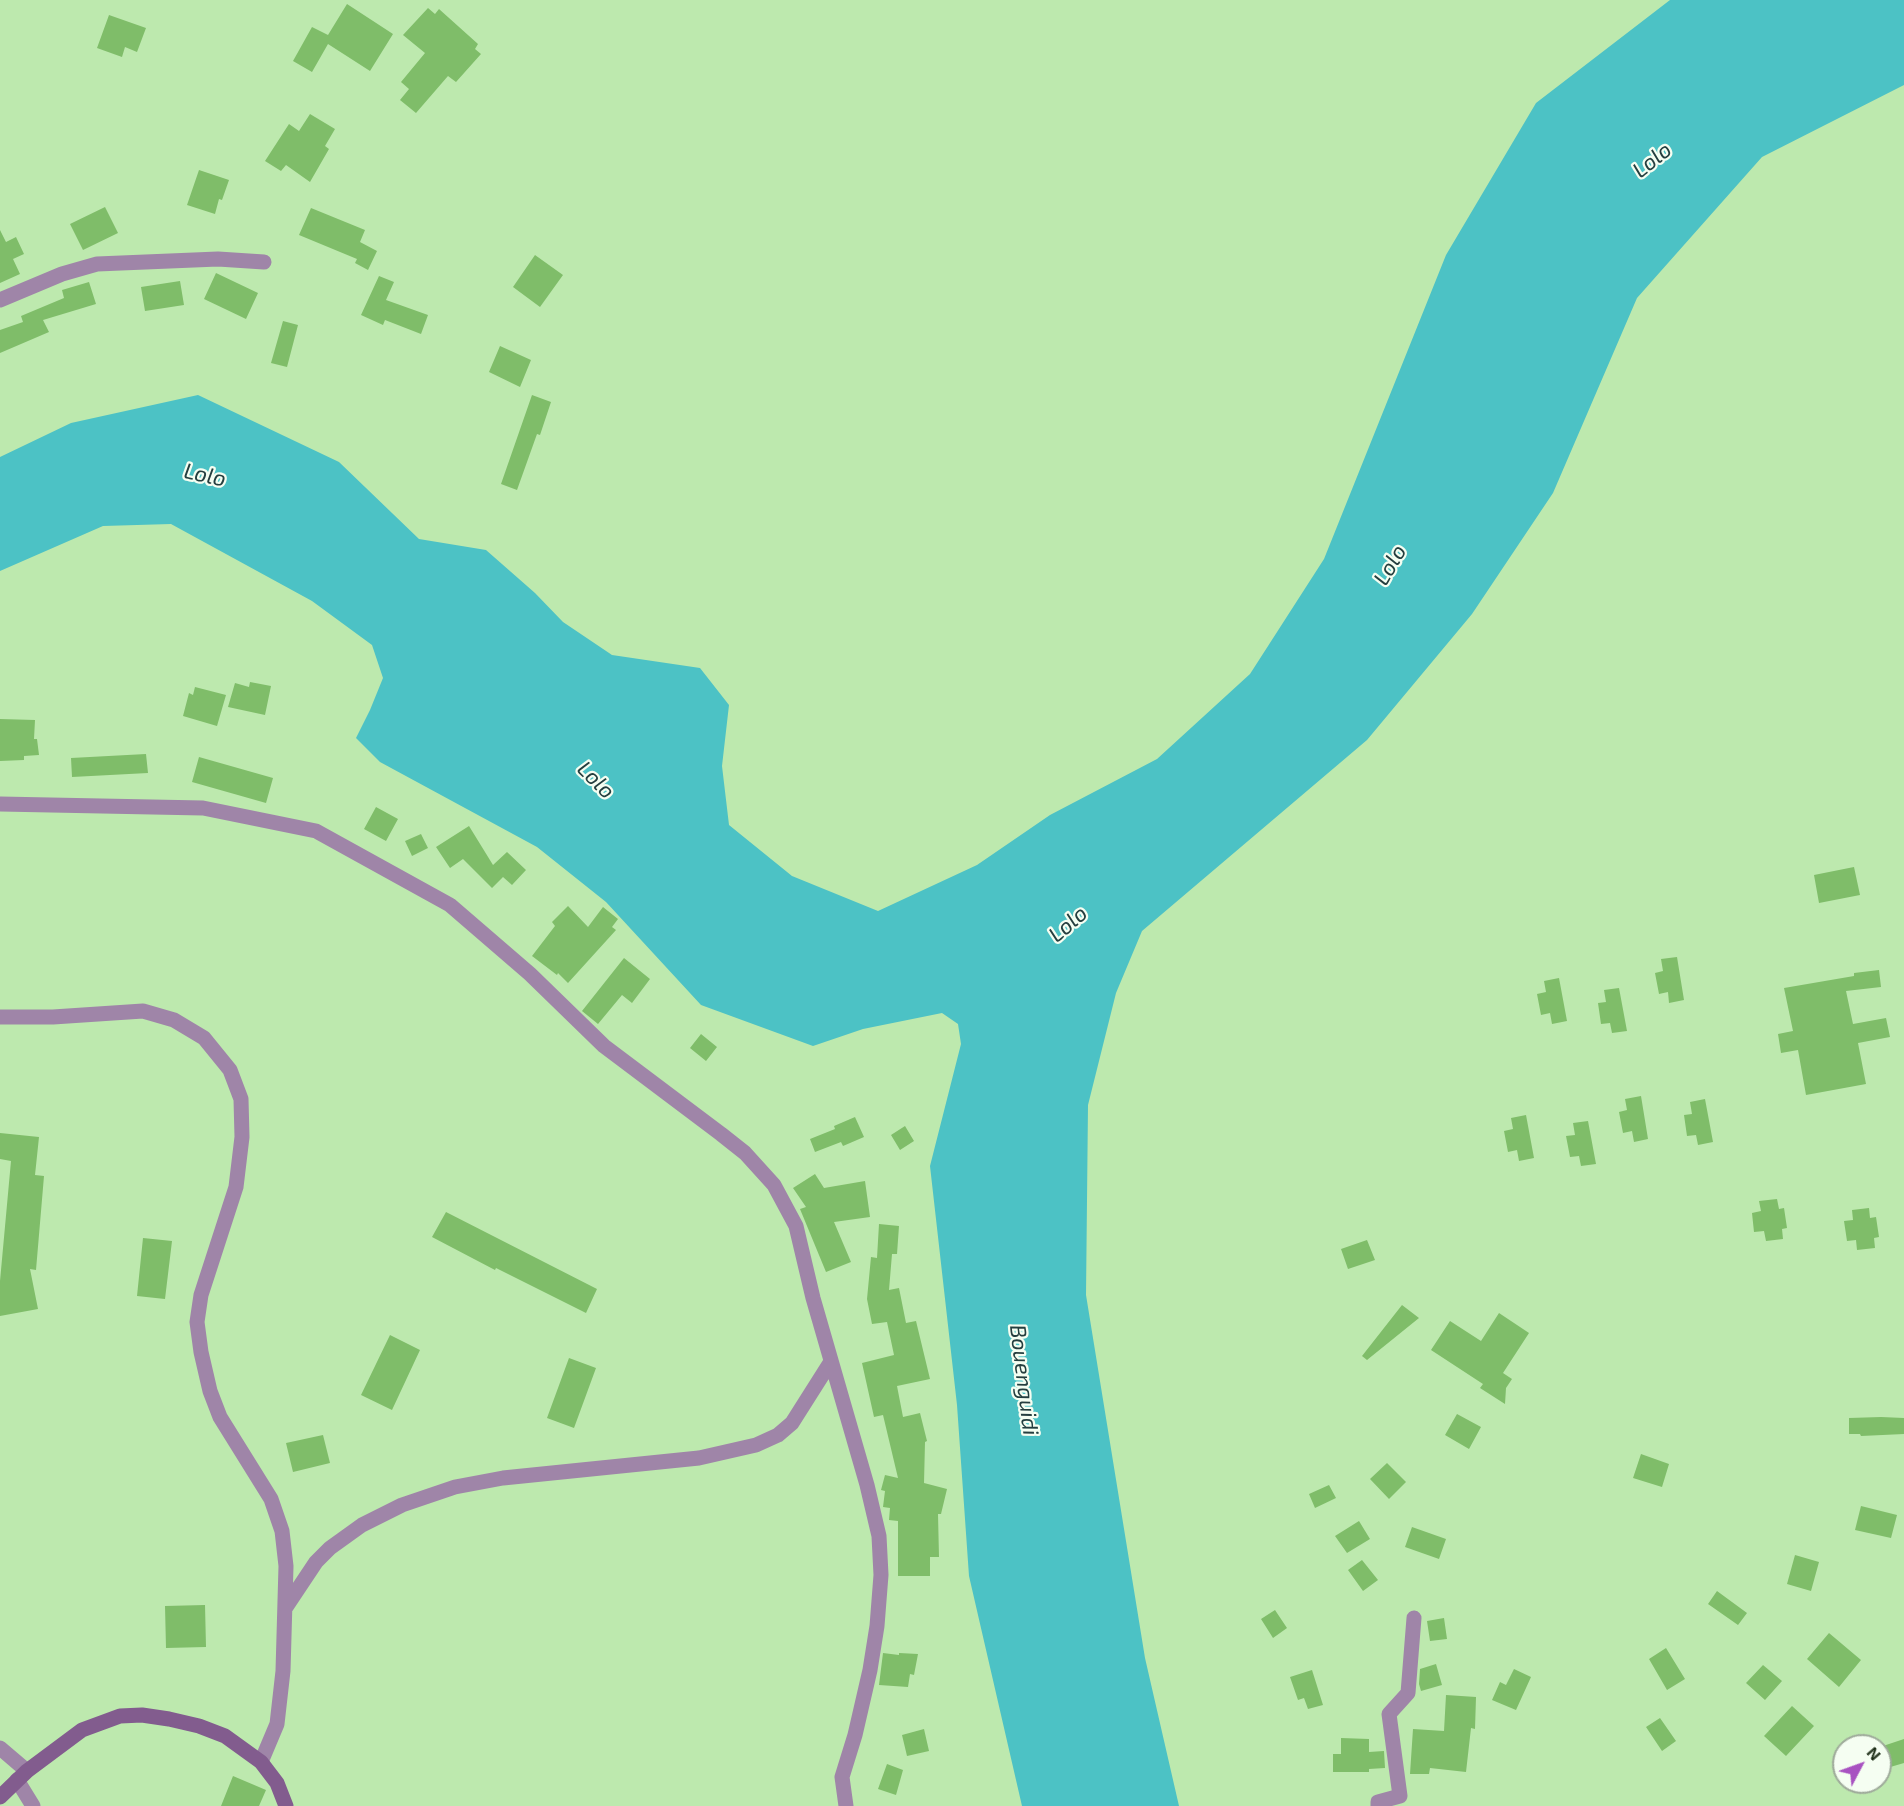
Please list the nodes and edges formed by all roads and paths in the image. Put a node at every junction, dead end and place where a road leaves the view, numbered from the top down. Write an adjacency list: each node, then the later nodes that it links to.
1 (264, 262): 2 (street)
2 (0, 300)
3 (0, 804): 5 (street)
4 (0, 1017): 6 (street)
5 (830, 1363): 6 (street); 14 (street)
6 (286, 1607): 9 (street)
7 (1414, 1618): 15 (street)
8 (0, 1748): 10 (street)
9 (261, 1762): 10 (main road); 13 (main road)
10 (22, 1776): 11 (main road); 12 (street)
11 (0, 1797)
12 (33, 1806)
13 (286, 1806)
14 (846, 1806)
15 (1378, 1806)

